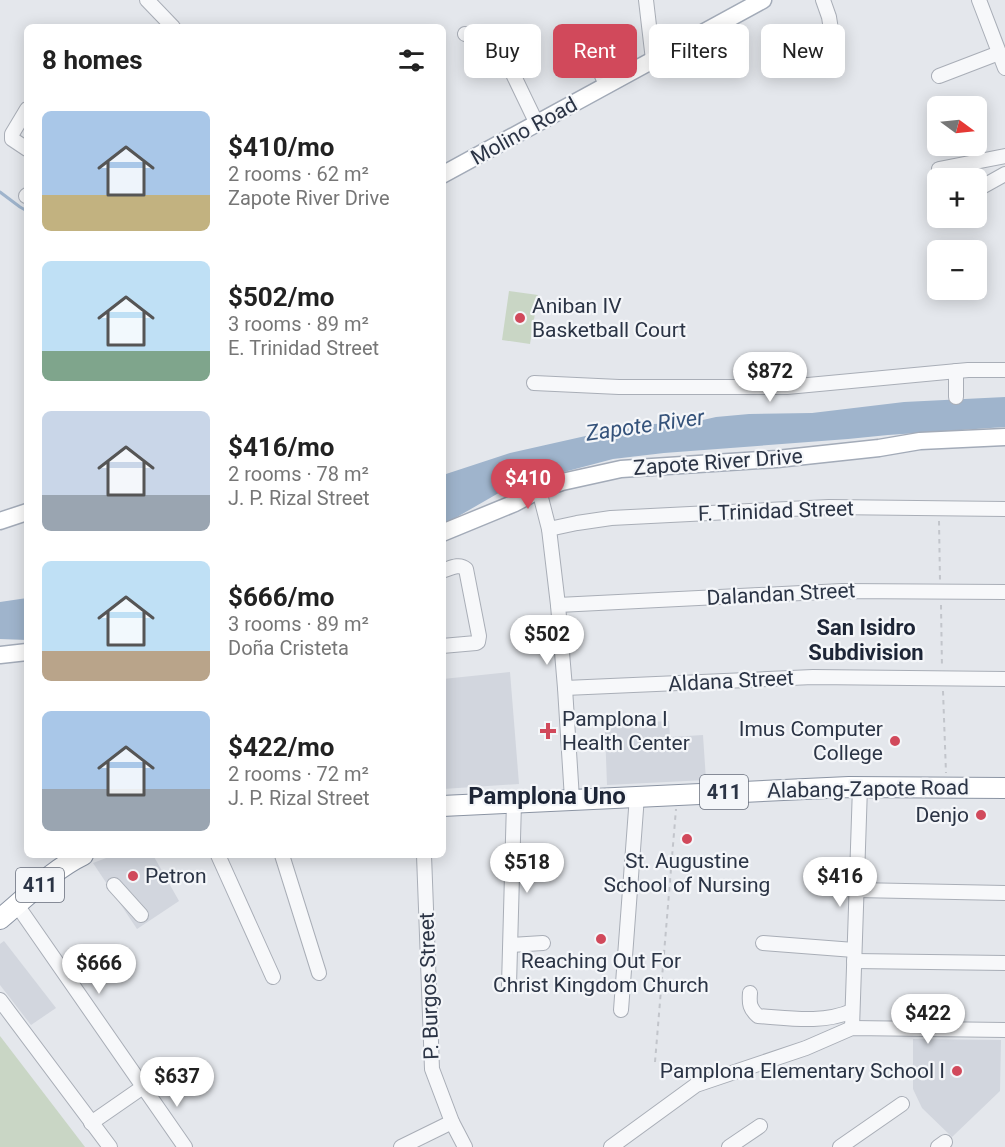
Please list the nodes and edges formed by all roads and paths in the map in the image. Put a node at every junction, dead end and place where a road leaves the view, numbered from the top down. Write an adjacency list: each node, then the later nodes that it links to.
1 (147, 0): 6 (street)
2 (646, 0): 9 (street)
3 (763, 0): 7 (main road, Molino Road)
4 (823, 0): 8 (street)
5 (979, 0): 10 (street)
6 (170, 24)
7 (719, 24)
8 (830, 24)
9 (649, 26)
10 (999, 53): 11 (street); 12 (street)
11 (1005, 68)
12 (939, 76)
13 (515, 78): 18 (street)
14 (603, 78): 16 (street)
15 (620, 78): 16 (main road, Molino Road)
16 (606, 86): 18 (main road, Molino Road)
17 (24, 114): 19 (street)
18 (537, 124): 22 (main road, Molino Road)
19 (24, 147)
20 (1005, 156): 21 (street)
21 (948, 168)
22 (446, 173)
23 (1005, 174): 24 (street)
24 (987, 184)
25 (1005, 370): 26 (street)
26 (956, 371): 27 (street); 28 (street)
27 (534, 383)
28 (956, 397)
29 (1005, 436): 30 (main road, Zapote River Drive)
30 (539, 490): 35 (street); 36 (main road, Zapote River Drive)
31 (939, 508): 32 (street, F. Trinidad Street); 35 (street, F. Trinidad Street); 38 (path)
32 (1005, 509)
33 (24, 513): 34 (main road)
34 (0, 521)
35 (549, 529): 40 (street)
36 (446, 532)
37 (446, 570): 41 (street)
38 (940, 591): 39 (street, Dalandan Street); 40 (street, Dalandan Street); 44 (path)
39 (1005, 592)
40 (558, 605): 46 (street)
41 (446, 646)
42 (24, 652): 43 (main road)
43 (0, 655)
44 (942, 679): 45 (street, Aldana Street); 46 (street, Aldana Street); 48 (path)
45 (1005, 679)
46 (565, 688): 52 (street)
47 (860, 787): 48 (highway, Alabang-Zapote Road / 411); 50 (highway, Alabang-Zapote Road / 411); 60 (street)
48 (947, 788): 49 (highway, Alabang-Zapote Road / 411)
49 (1005, 788)
50 (677, 795): 51 (highway, Alabang-Zapote Road / 411); 79 (path)
51 (637, 796): 52 (highway, Alabang-Zapote Road / 411); 75 (street)
52 (572, 799): 53 (highway, Alabang-Zapote Road / 411)
53 (514, 802): 54 (highway, Alabang-Zapote Road / 411); 67 (street)
54 (446, 806)
55 (77, 858): 62 (highway, 411)
56 (219, 858): 71 (street)
57 (283, 858): 70 (street)
58 (424, 858): 82 (street, P. Burgos Street)
59 (114, 885): 63 (street)
60 (856, 890): 61 (street); 68 (street)
61 (1005, 892)
62 (17, 905): 64 (highway, 411); 80 (street)
63 (141, 915)
64 (0, 919)
65 (543, 943): 67 (street)
66 (763, 943): 68 (street)
67 (511, 945): 72 (street)
68 (854, 956): 69 (street); 76 (street)
69 (1005, 963)
70 (319, 973)
71 (273, 977)
72 (509, 985)
73 (750, 993): 76 (street)
74 (0, 1000): 83 (street)
75 (621, 1010)
76 (852, 1011): 77 (street)
77 (852, 1028): 78 (street); 89 (street)
78 (1005, 1030)
79 (655, 1062)
80 (143, 1087): 83 (street); 86 (street)
81 (902, 1104): 91 (street)
82 (452, 1122): 87 (street); 88 (street, P. Burgos Street)
83 (91, 1123): 85 (street)
84 (760, 1126): 90 (street)
85 (110, 1147)
86 (185, 1147)
87 (401, 1147)
88 (465, 1147)
89 (611, 1147)
90 (729, 1147)
91 (840, 1147)

